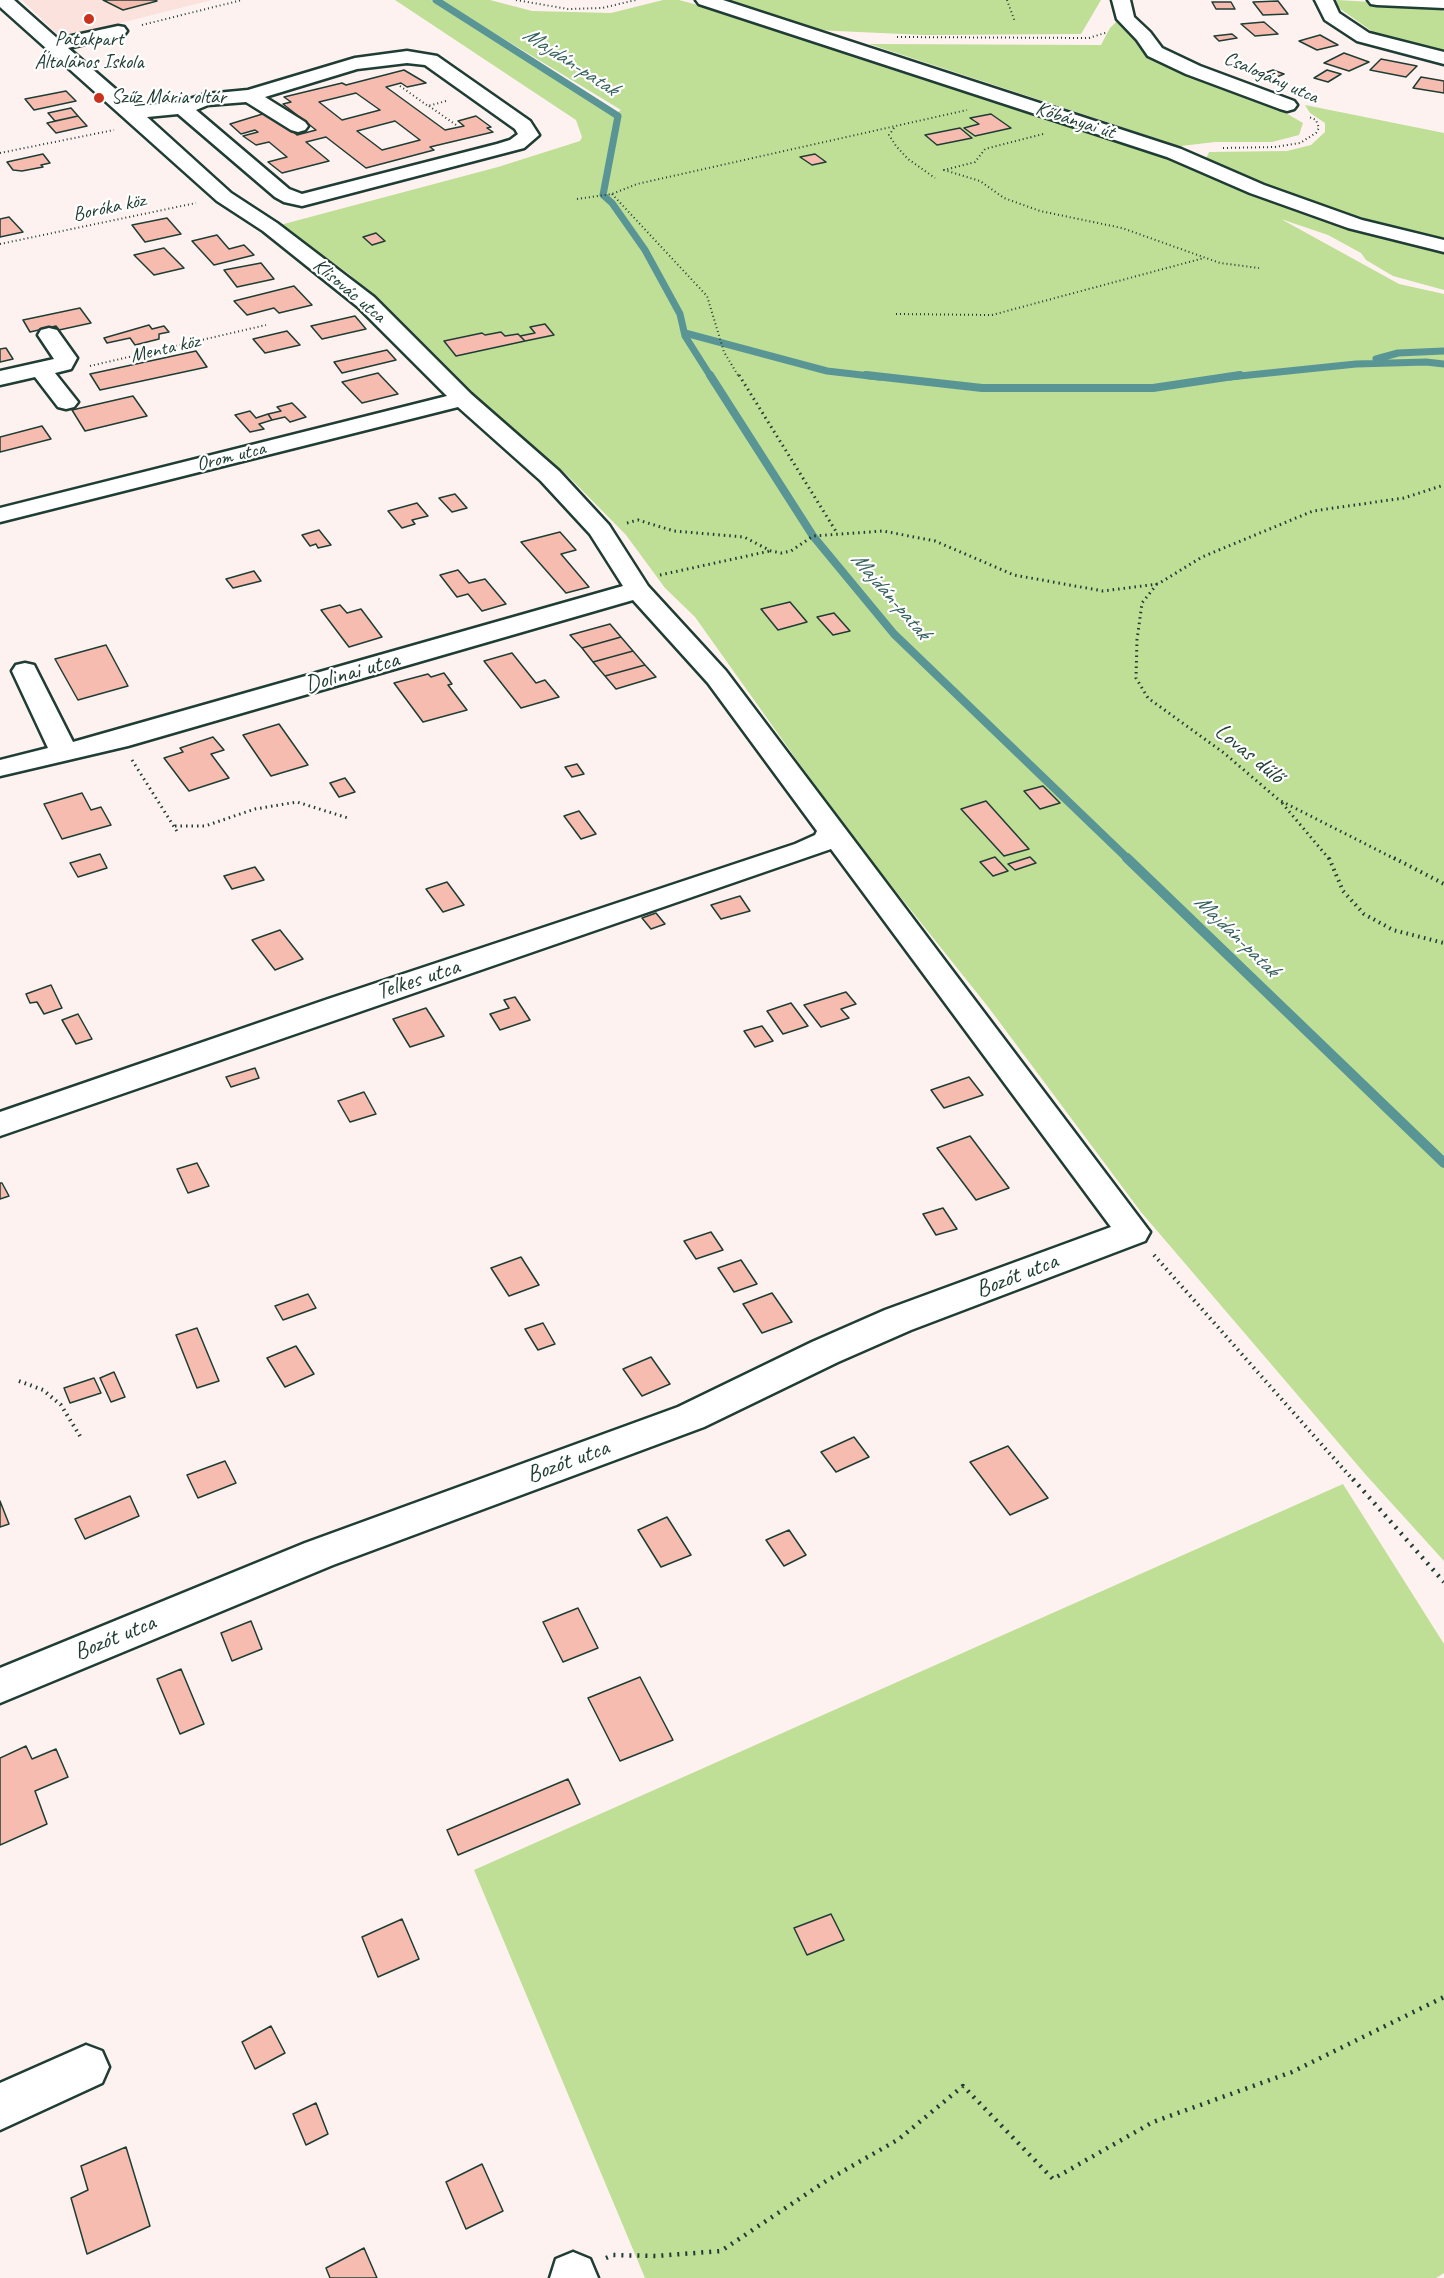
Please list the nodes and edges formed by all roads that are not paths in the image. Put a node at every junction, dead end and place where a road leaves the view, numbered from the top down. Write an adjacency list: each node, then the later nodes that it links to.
1 (3, 0): 10 (street, Klisovác utca)
2 (705, 0): 17 (street, Kőbányai út)
3 (1121, 0): 13 (street, Csalogány utca)
4 (1324, 0): 11 (street)
5 (1377, 0): 6 (street)
6 (1444, 3)
7 (100, 17): 8 (street)
8 (82, 24)
9 (118, 31): 10 (street)
10 (55, 45): 15 (street, Klisovác utca)
11 (1444, 58)
12 (250, 96): 14 (street); 14 (street); 16 (street)
13 (1287, 105)
14 (182, 108): 15 (street)
15 (138, 118): 21 (street, Klisovác utca)
16 (298, 126)
17 (1444, 246)
18 (49, 334): 19 (street)
19 (40, 368): 20 (street); 22 (street)
20 (0, 378)
21 (463, 399): 23 (street, Orom utca); 24 (street, Klisovác utca)
22 (66, 402)
23 (0, 515)
24 (636, 585): 26 (street, Dolinai utca); 28 (street, Klisovác utca)
25 (25, 671): 26 (street)
26 (64, 753): 27 (street, Dolinai utca)
27 (0, 768)
28 (832, 831): 29 (street, Telkes utca); 30 (street, Klisovác utca)
29 (0, 1124)
30 (1133, 1232): 31 (street, Bozót utca)
31 (0, 1686)
32 (86, 2067): 33 (street)
33 (0, 2107)

